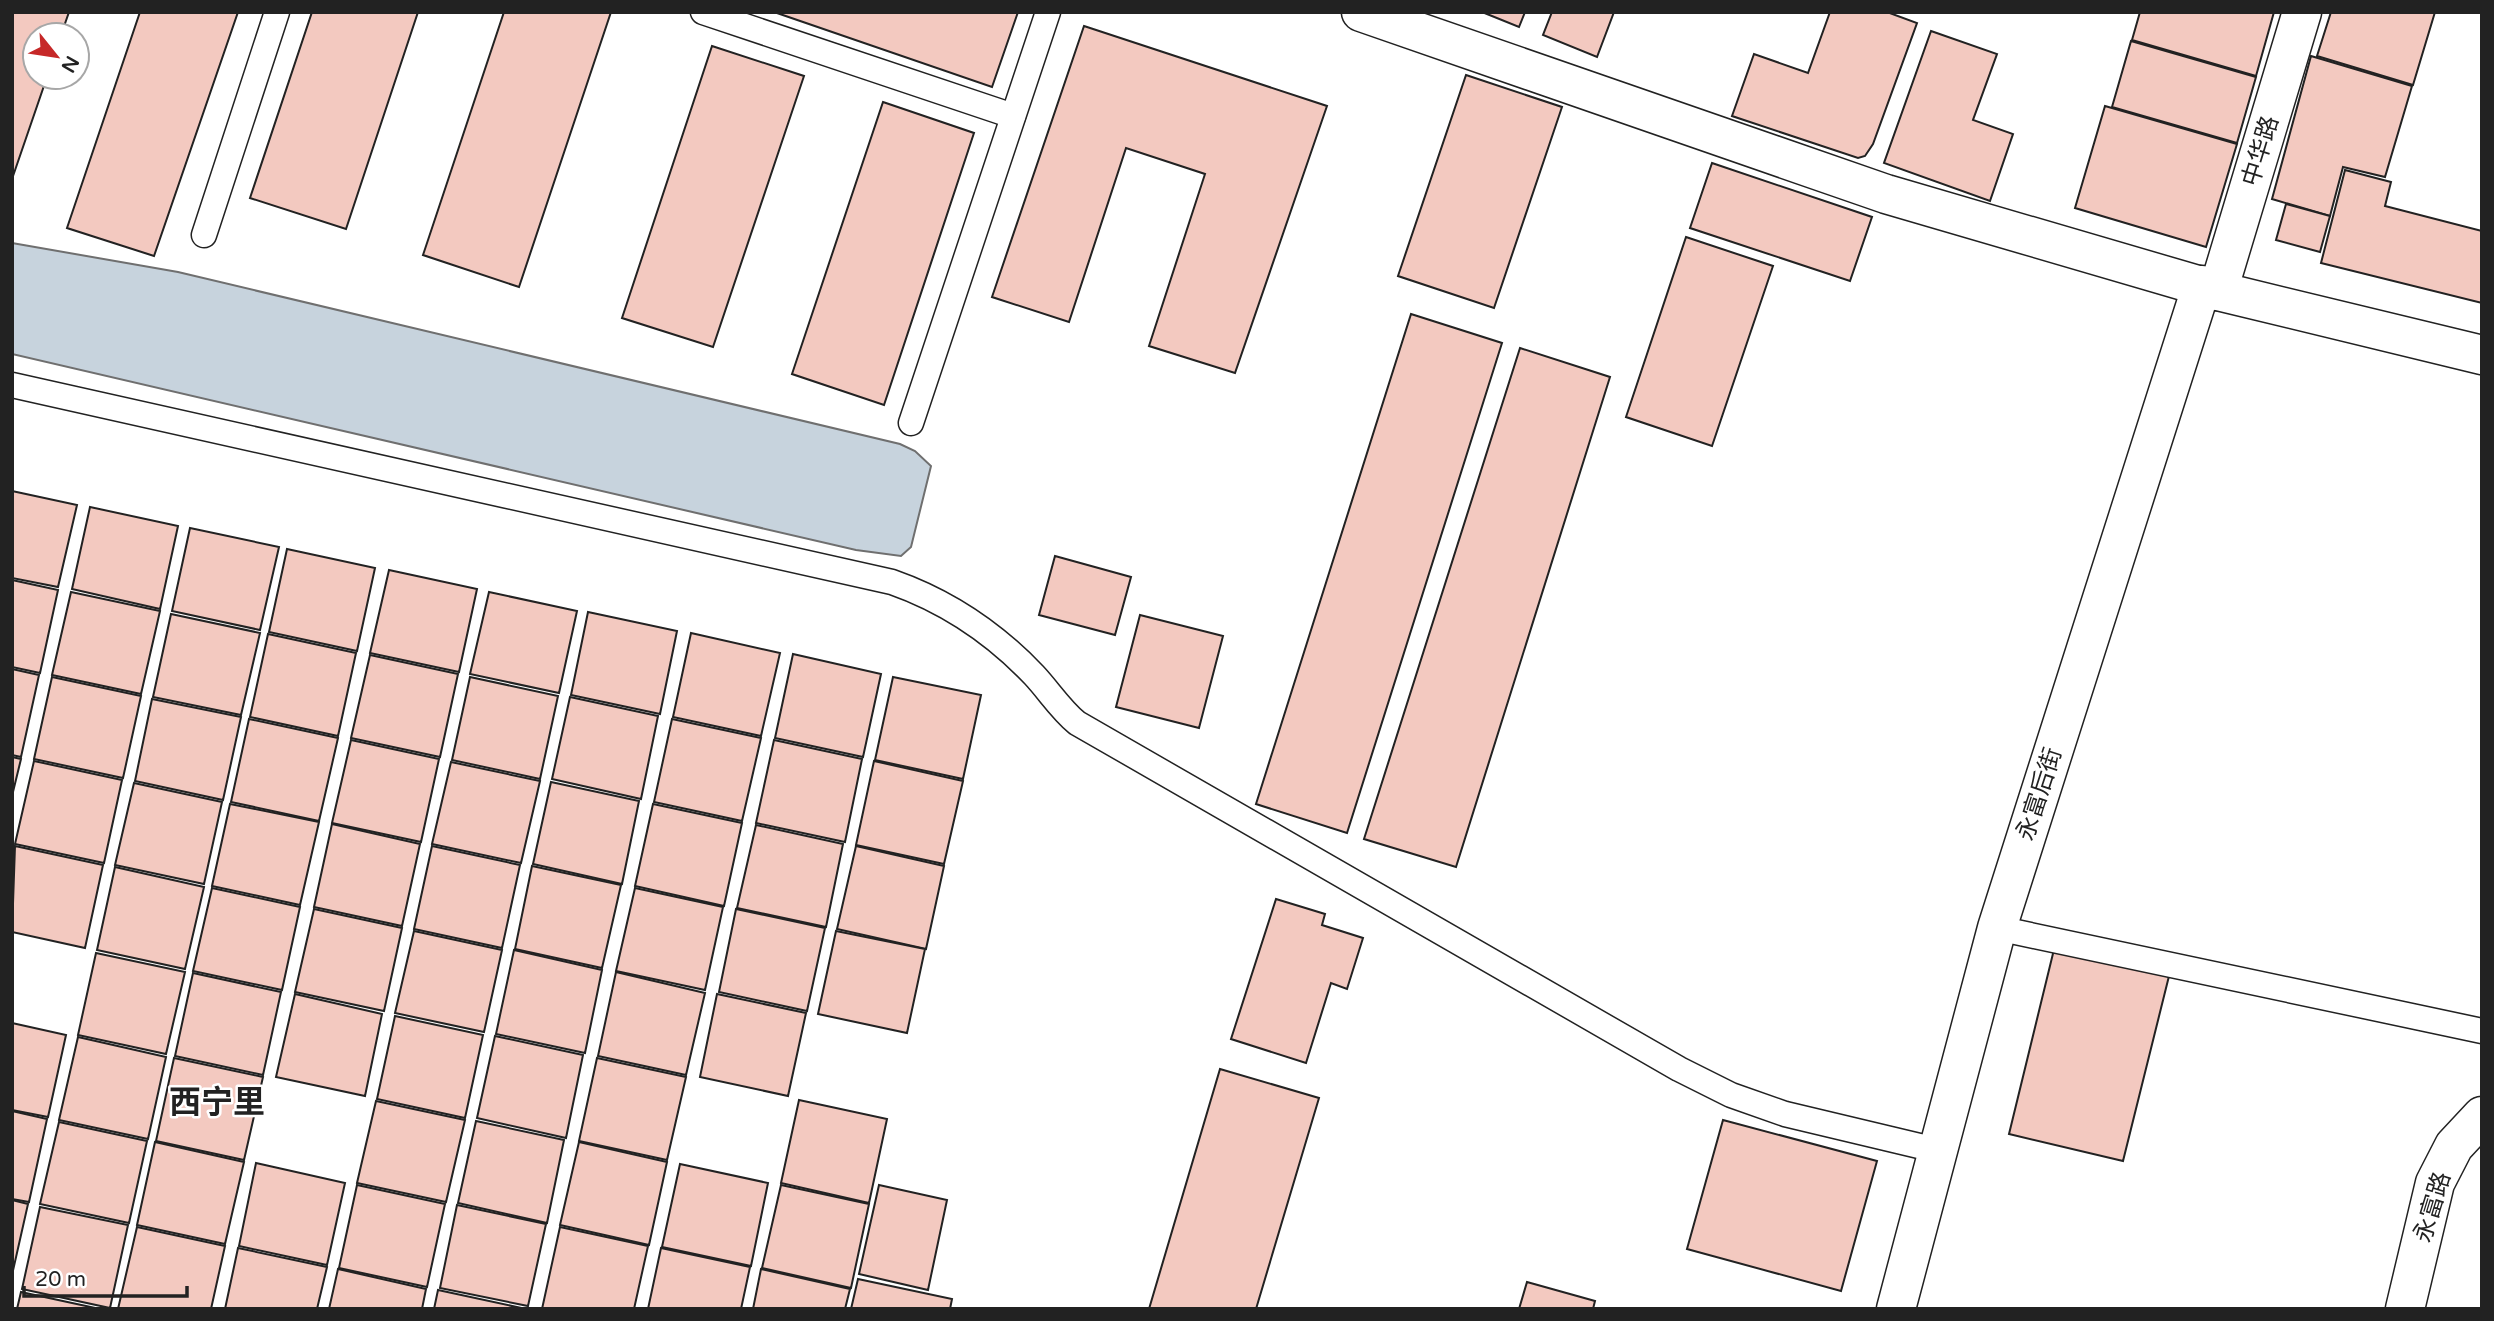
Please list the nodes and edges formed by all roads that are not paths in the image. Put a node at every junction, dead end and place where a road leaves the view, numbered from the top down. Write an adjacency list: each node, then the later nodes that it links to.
1 (277, 12): 7 (lane)
2 (703, 12): 6 (lane)
3 (1048, 12): 6 (lane)
4 (1361, 12): 8 (street)
5 (2302, 12): 8 (street, 中华路)
6 (1013, 116): 11 (lane)
7 (204, 235)
8 (2210, 288): 9 (street); 12 (street, 永富后街)
9 (2482, 355)
10 (12, 385): 15 (lane)
11 (911, 423)
12 (1997, 928): 13 (lane); 15 (street, 永富后街)
13 (2482, 1031)
14 (2482, 1116): 17 (street, 永富路)
15 (1936, 1150): 16 (street, 永富后街)
16 (1896, 1309)
17 (2405, 1309)

